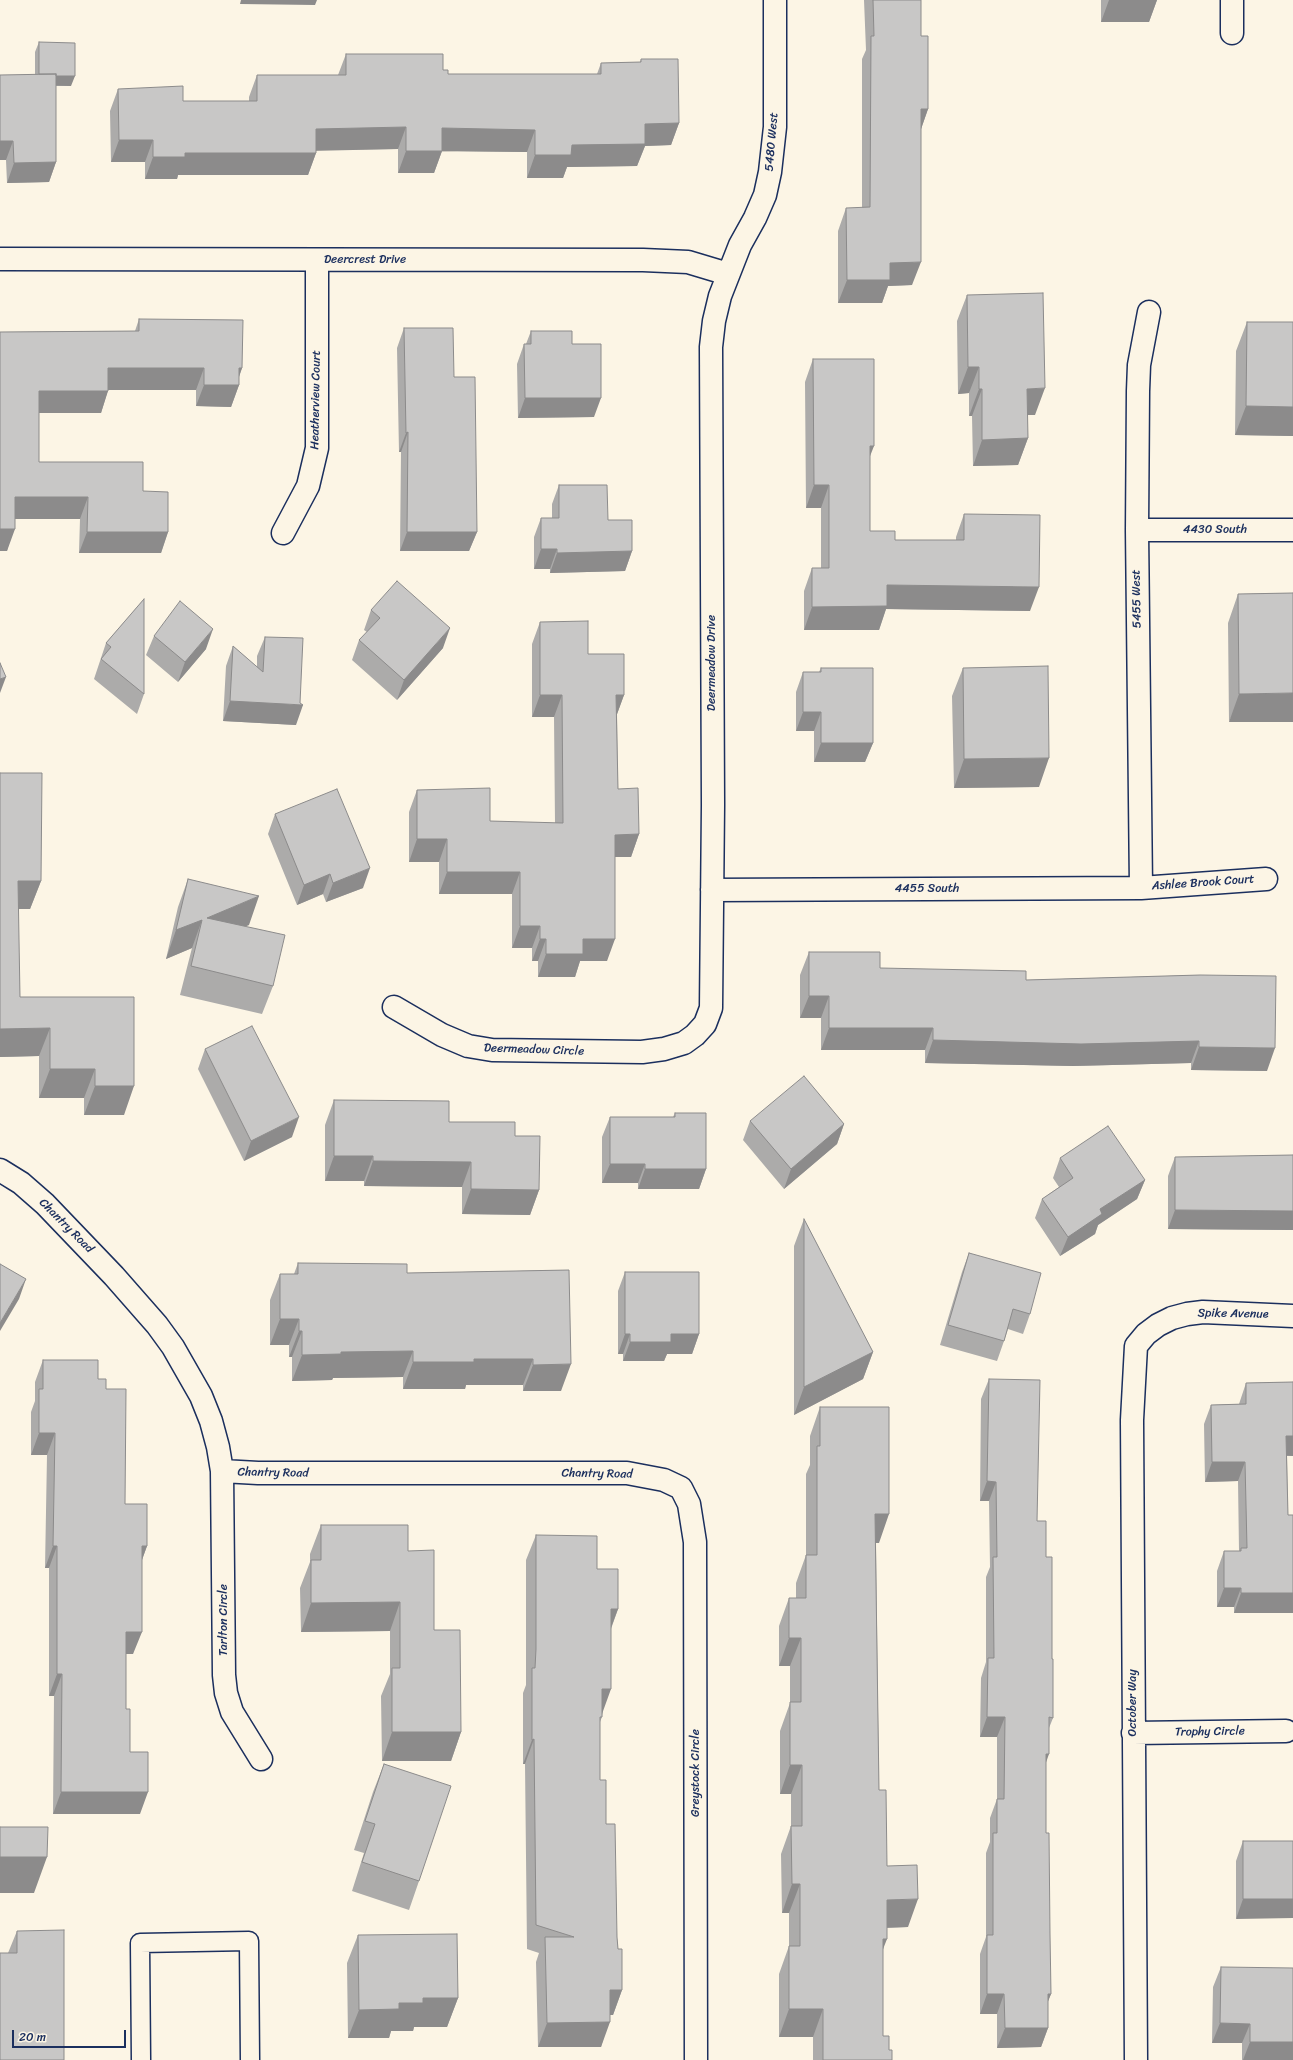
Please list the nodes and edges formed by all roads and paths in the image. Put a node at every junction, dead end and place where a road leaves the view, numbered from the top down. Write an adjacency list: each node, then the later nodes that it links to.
1 (775, 0): 6 (street, 5480 West)
2 (1232, 0): 3 (street)
3 (1232, 33)
4 (0, 259): 5 (street, Deercrest Drive)
5 (317, 260): 6 (street, Deercrest Drive); 10 (street, Heatherview Court)
6 (728, 274): 13 (street, Deermeadow Drive)
7 (1149, 312): 8 (street, 5455 West)
8 (1137, 530): 9 (street, 4430 South); 12 (street, 5455 West)
9 (1293, 530)
10 (282, 533)
11 (1266, 879): 12 (street, Ashlee Brook Court)
12 (1141, 888): 13 (street, 4455 South)
13 (712, 890): 15 (street, Deermeadow Drive)
14 (394, 1007): 15 (street, Deermeadow Circle)
15 (684, 1043)
16 (0, 1170): 19 (street, Chantry Road)
17 (1293, 1316): 18 (street, Spike Avenue)
18 (1136, 1346): 22 (street, October Way)
19 (222, 1471): 20 (street, Chantry Road); 23 (street, Tarlton Circle)
20 (681, 1488): 26 (street, Greystock Circle)
21 (1286, 1731): 22 (street, Trophy Circle)
22 (1134, 1733): 27 (street, October Way)
23 (261, 1759)
24 (141, 2060): 25 (lane)
25 (250, 2060)
26 (696, 2060)
27 (1136, 2060)

